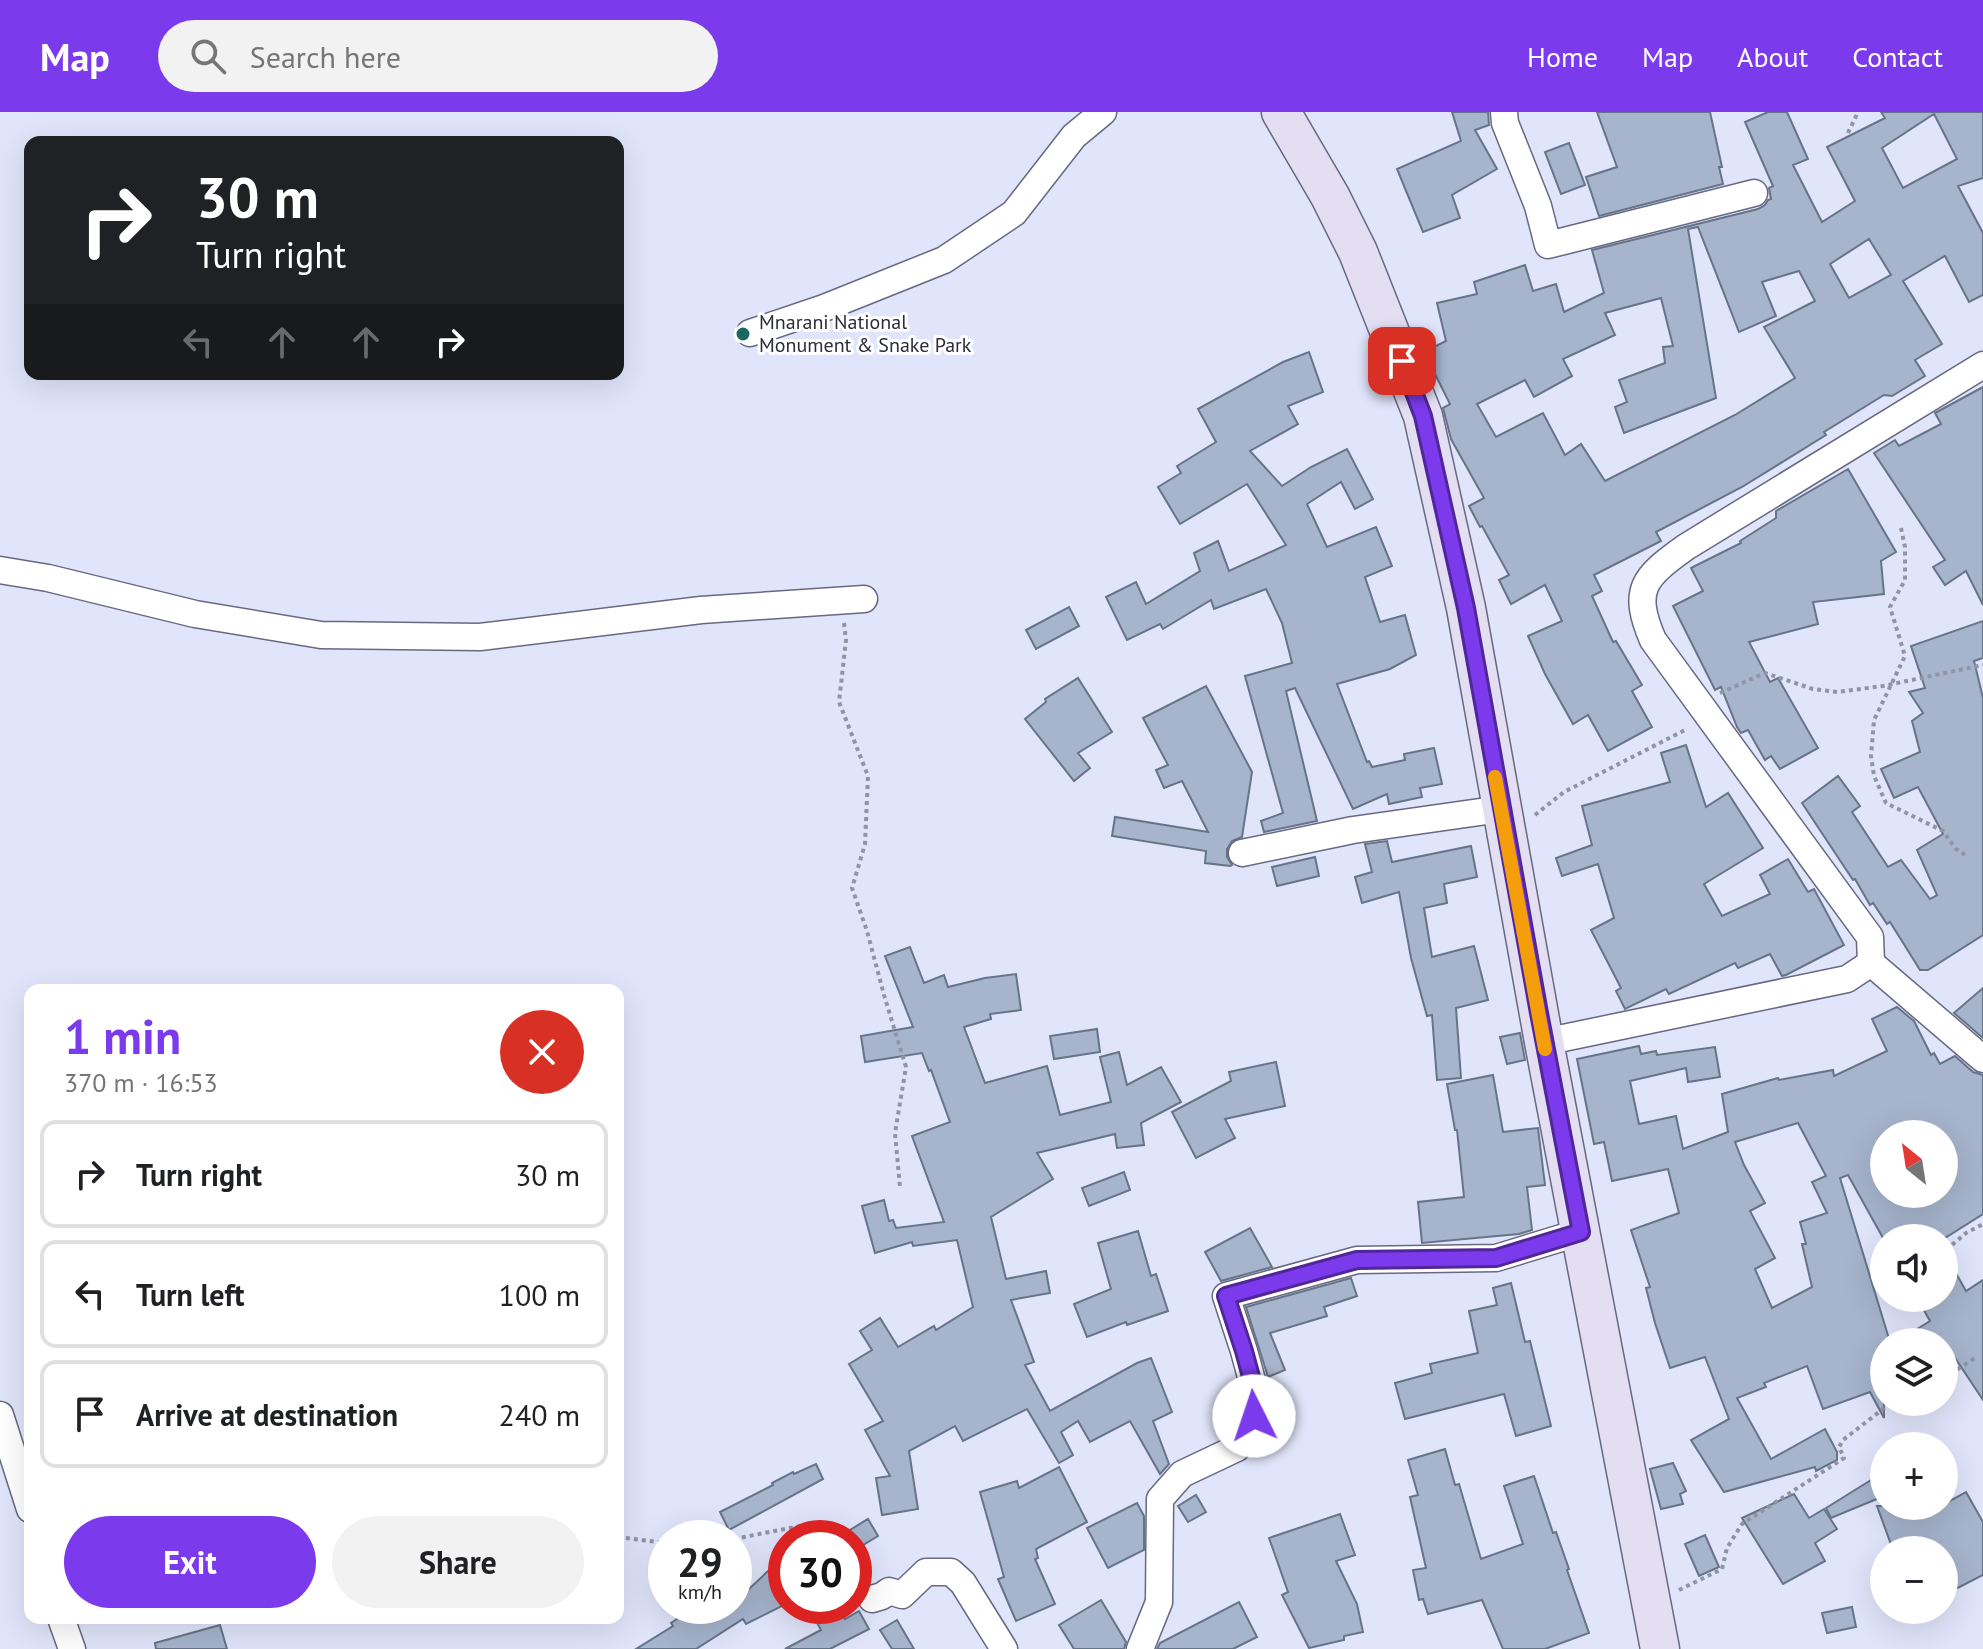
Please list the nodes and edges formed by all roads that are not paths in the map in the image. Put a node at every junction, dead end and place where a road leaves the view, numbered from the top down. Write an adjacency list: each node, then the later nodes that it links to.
1 (1103, 112): 5 (street)
2 (1281, 112): 9 (street)
3 (1504, 112): 4 (street)
4 (1754, 193)
5 (750, 333)
6 (1983, 365): 11 (street)
7 (0, 570): 8 (street)
8 (853, 600)
9 (1517, 813): 10 (street); 12 (street)
10 (1242, 853)
11 (1871, 963): 12 (street); 13 (street)
12 (1544, 1042): 14 (street)
13 (1983, 1059)
14 (1581, 1232): 19 (street); 20 (street)
15 (0, 1415): 16 (street)
16 (24, 1490)
17 (872, 1599): 18 (street)
18 (1004, 1649)
19 (1140, 1649)
20 (1660, 1649)

